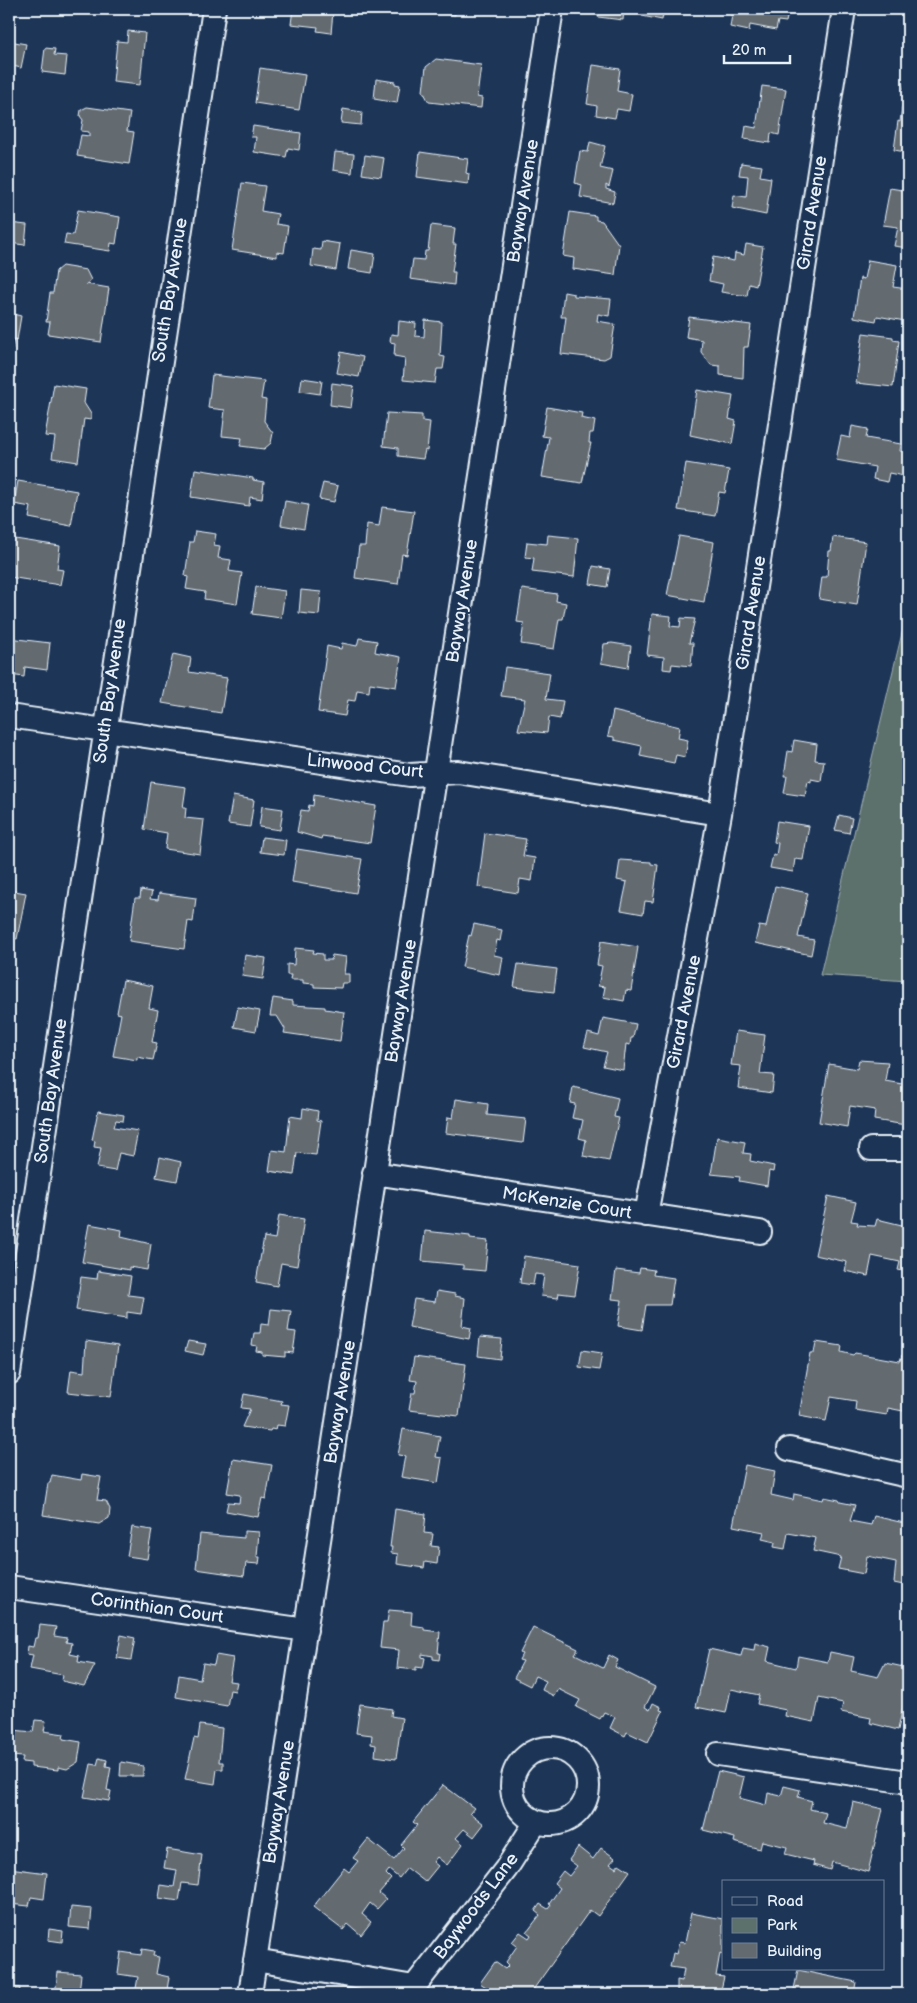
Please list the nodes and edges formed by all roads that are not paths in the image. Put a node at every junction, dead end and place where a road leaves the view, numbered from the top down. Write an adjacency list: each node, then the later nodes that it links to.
1 (214, 9): 5 (street, South Bay Avenue)
2 (552, 9): 6 (street, Bayway Avenue)
3 (844, 9): 7 (street, Girard Avenue)
4 (9, 716): 5 (street, Linwood Court)
5 (104, 732): 6 (street, Linwood Court); 13 (street, South Bay Avenue)
6 (436, 774): 7 (street, Linwood Court); 10 (street, Bayway Avenue)
7 (720, 814): 11 (street, Girard Avenue)
8 (871, 1149): 9 (street)
9 (908, 1149)
10 (374, 1172): 11 (street, McKenzie Court); 17 (street, Bayway Avenue)
11 (646, 1215): 12 (street, McKenzie Court)
12 (760, 1232)
13 (9, 1373)
14 (789, 1449): 15 (street)
15 (908, 1476)
16 (9, 1588): 17 (street, Corinthian Court)
17 (306, 1630): 21 (street, Bayway Avenue)
18 (718, 1754): 19 (street)
19 (908, 1782)
20 (536, 1822): 22 (street, Baywoods Lane)
21 (255, 1960): 22 (street, Baywoods Lane); 23 (street, Bayway Avenue)
22 (413, 1991)
23 (250, 1994)

